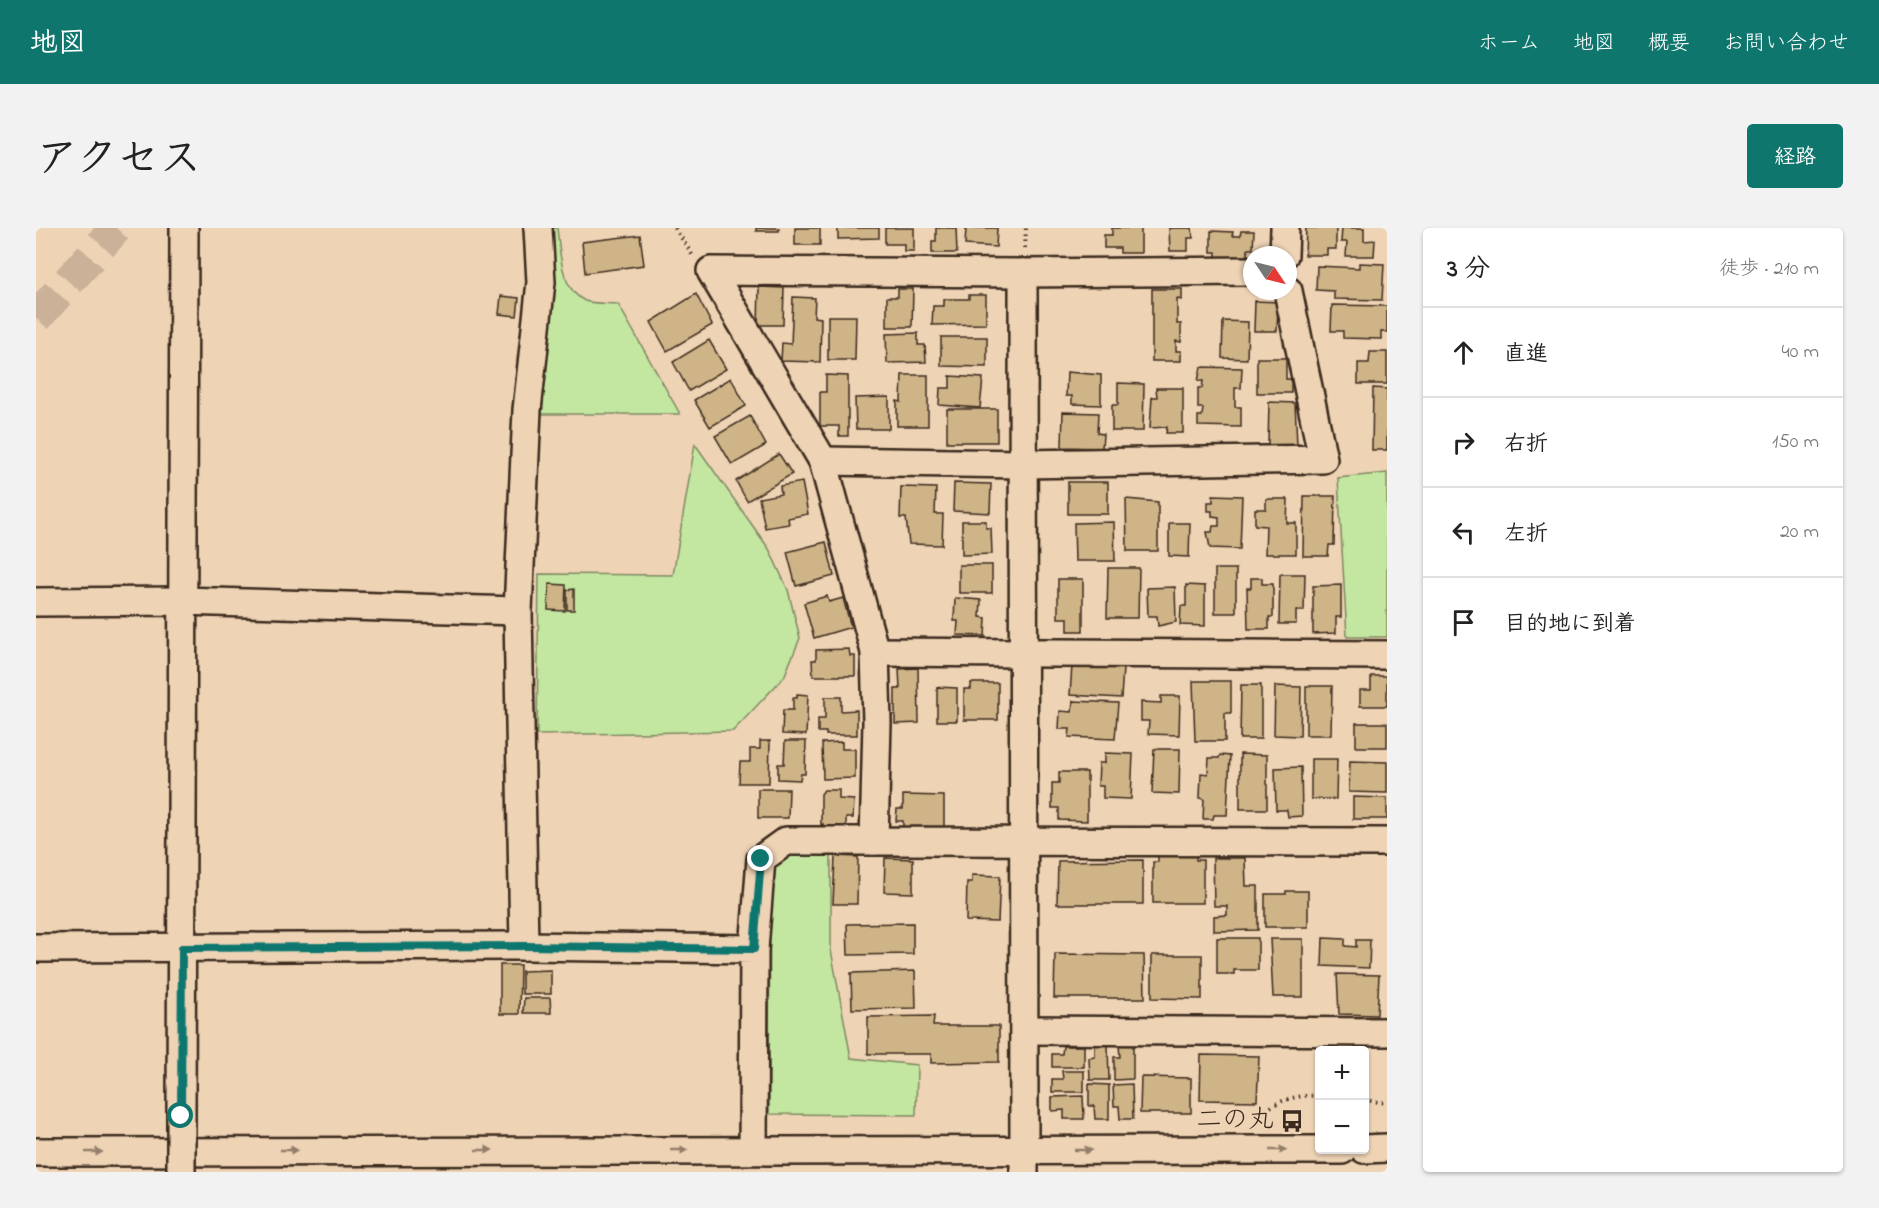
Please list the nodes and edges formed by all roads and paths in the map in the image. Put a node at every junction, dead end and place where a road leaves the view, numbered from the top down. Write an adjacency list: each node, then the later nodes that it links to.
1 (184, 228): 12 (street)
2 (538, 228): 14 (street)
3 (675, 228): 6 (path)
4 (1285, 228): 5 (street)
5 (1284, 246)
6 (705, 267): 8 (street); 10 (street)
7 (1243, 271): 8 (street)
8 (1023, 273): 11 (street)
9 (1290, 300): 11 (street)
10 (823, 461): 11 (street); 16 (street)
11 (1023, 464): 15 (street)
12 (182, 601): 13 (street); 14 (street); 23 (street)
13 (36, 602)
14 (518, 610): 21 (street)
15 (1024, 651): 16 (street); 17 (street); 19 (street)
16 (875, 652): 18 (street)
17 (1387, 655)
18 (874, 841): 19 (street); 24 (street)
19 (1024, 842): 20 (street); 25 (street)
20 (1387, 842)
21 (524, 946): 23 (street); 24 (street)
22 (36, 948): 23 (street)
23 (182, 948): 37 (street, bridge)
24 (754, 949): 33 (street)
25 (1025, 1030): 26 (street); 36 (street)
26 (1387, 1032)
27 (1315, 1096): 30 (path)
28 (1369, 1100): 29 (path)
29 (1387, 1102)
30 (1262, 1114)
31 (1387, 1148): 32 (street)
32 (1369, 1149)
33 (753, 1150): 35 (street, one-way to 33); 36 (street)
34 (1315, 1150): 36 (street, one-way to 34)
35 (36, 1152)
36 (1024, 1161)
37 (181, 1172)

